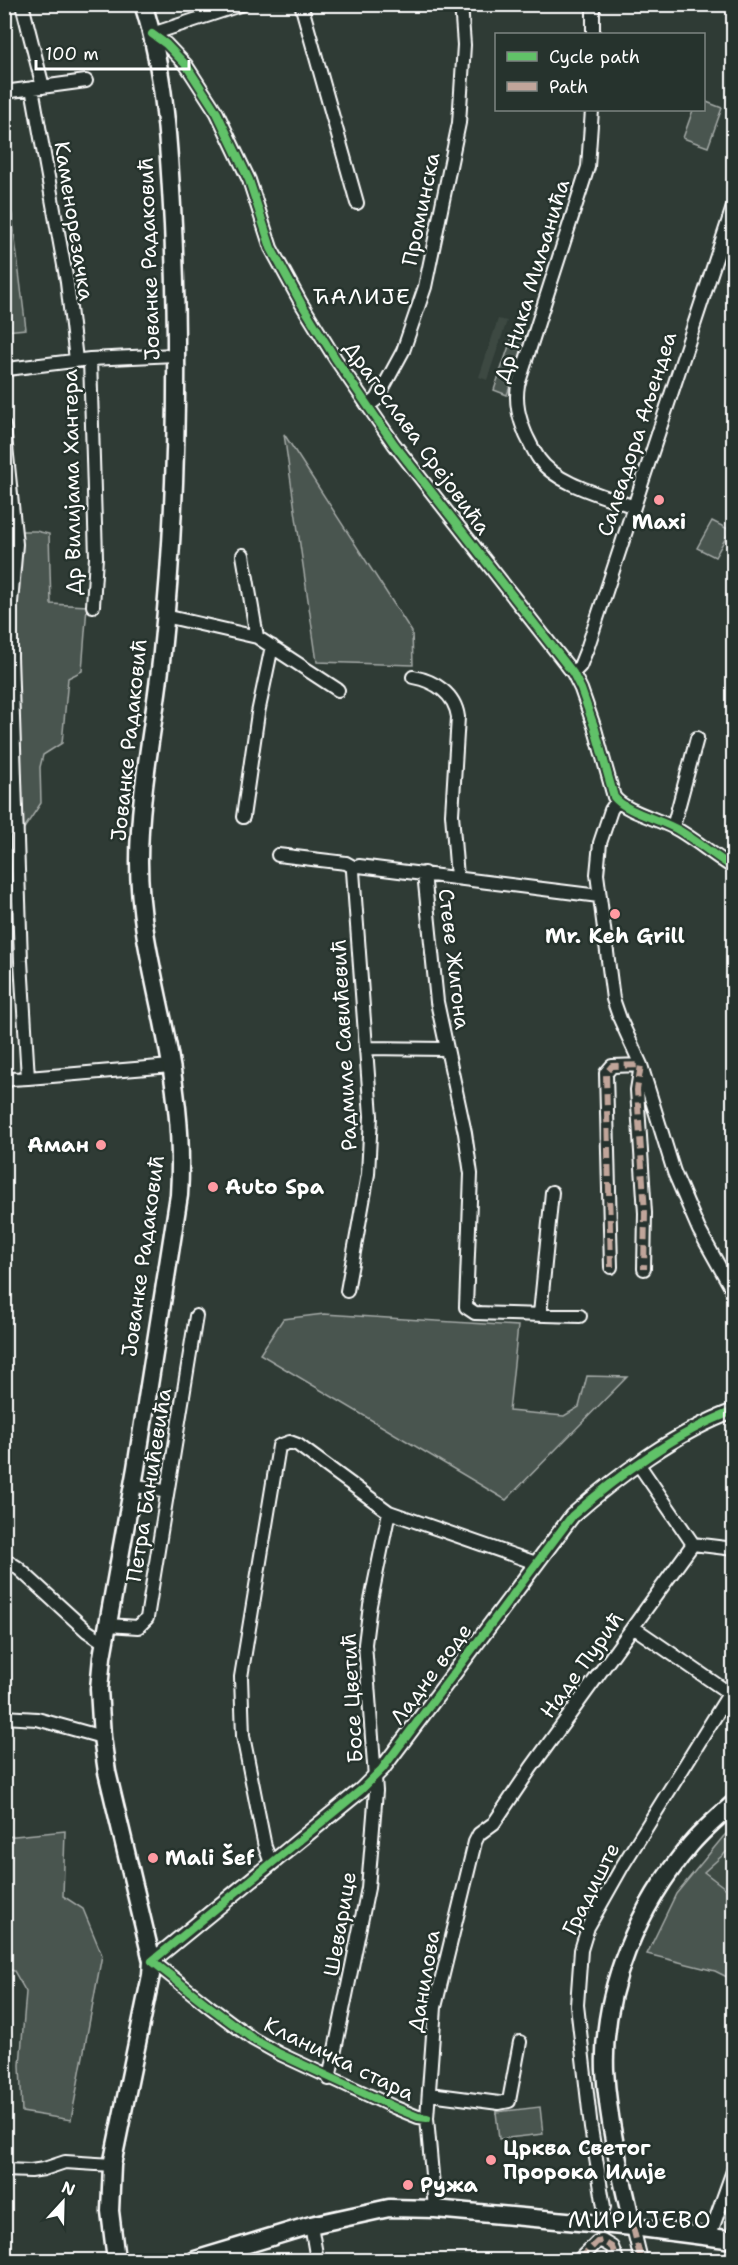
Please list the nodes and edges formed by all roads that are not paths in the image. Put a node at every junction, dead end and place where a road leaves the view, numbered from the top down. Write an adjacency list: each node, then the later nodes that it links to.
1 (22, 4): 10 (street, Каменорезачка)
2 (143, 4): 8 (main road)
3 (301, 4): 13 (street)
4 (461, 4): 19 (street, Проминска)
5 (593, 4): 7 (street)
6 (237, 5): 8 (street)
7 (593, 33)
8 (152, 34): 15 (main road, Јованке Радаковић); 19 (street, Драгослава Срејовића)
9 (86, 81): 10 (street)
10 (38, 87): 11 (street); 17 (street, Каменорезачка)
11 (4, 93)
12 (592, 111): 21 (street, Др Ника Миљанића)
13 (357, 203)
14 (734, 204): 21 (street, Салвадора Аљендеа)
15 (176, 355): 16 (street); 24 (main road, Јованке Радаковић)
16 (90, 359): 17 (street); 23 (street, Др Вилијама Хантера)
17 (76, 360): 18 (street)
18 (4, 372)
19 (368, 406): 27 (street, Драгослава Срејовића)
20 (4, 426): 44 (street)
21 (634, 507): 27 (street, Салвадора Аљендеа)
22 (243, 555): 25 (street)
23 (93, 606)
24 (165, 616): 25 (street); 43 (main road, Јованке Радаковић)
25 (257, 637): 26 (street)
26 (272, 646): 29 (street); 32 (street)
27 (573, 673): 31 (street, Драгослава Срејовића)
28 (413, 677): 38 (street)
29 (338, 690)
30 (697, 738): 33 (street)
31 (617, 801): 33 (street); 39 (street)
32 (243, 817)
33 (673, 827): 36 (street)
34 (279, 855): 35 (street)
35 (355, 868): 37 (street); 40 (street, Радмиле Савићевић)
36 (734, 868)
37 (424, 873): 38 (street); 41 (street, Стеве Жигона)
38 (457, 877): 39 (street)
39 (599, 896): 42 (street)
40 (366, 1048): 41 (street, Стеве Жигона); 49 (street, Радмиле Савићевић)
41 (446, 1049): 51 (street, Стеве Жигона)
42 (641, 1065): 47 (street); 48 (street); 50 (street)
43 (171, 1066): 44 (street); 56 (main road, Јованке Радаковић)
44 (28, 1078): 45 (street)
45 (4, 1083)
46 (552, 1192): 51 (street)
47 (611, 1267)
48 (644, 1269)
49 (347, 1291)
50 (734, 1293)
51 (540, 1314): 53 (street, Стеве Жигона)
52 (196, 1316): 57 (street, Петра Банићевића)
53 (580, 1316)
54 (734, 1411): 55 (street, Ладне воде)
55 (639, 1464): 59 (street); 62 (street, Ладне воде)
56 (133, 1485): 57 (street); 63 (main road, Јованке Радаковић)
57 (167, 1492): 63 (street, Петра Банићевића)
58 (389, 1512): 62 (street); 69 (street, Босе Цветић); 72 (street)
59 (693, 1544): 60 (street); 64 (street, Наде Пурић)
60 (734, 1549)
61 (4, 1559): 65 (street)
62 (536, 1563): 69 (street, Ладне воде)
63 (108, 1625): 65 (main road, Јованке Радаковић)
64 (633, 1627): 66 (street); 71 (street, Наде Пурић)
65 (105, 1643): 68 (main road, Јованке Радаковић)
66 (731, 1690): 81 (street, Градиште)
67 (4, 1717): 68 (street)
68 (102, 1737): 73 (main road, Јованке Радаковић)
69 (376, 1775): 72 (street, Ладне воде); 75 (street, Шеварице)
70 (734, 1803): 84 (main road)
71 (504, 1810): 76 (street, Данилова)
72 (271, 1863): 73 (street, Ладне воде)
73 (152, 1961): 75 (street, Кланичка стара); 78 (main road, Јованке Радаковић)
74 (520, 2042): 76 (street)
75 (329, 2079): 77 (street, Кланичка стара)
76 (430, 2094): 77 (street, Данилова)
77 (427, 2118): 82 (street, Данилова)
78 (111, 2165): 79 (street); 88 (main road, Јованке Радаковић)
79 (4, 2170)
80 (733, 2173): 85 (street)
81 (604, 2206)
82 (435, 2209): 83 (main road); 84 (main road)
83 (311, 2225): 89 (main road); 90 (street)
84 (633, 2227): 85 (main road); 92 (street)
85 (710, 2235): 86 (main road)
86 (734, 2240)
87 (616, 2257): 91 (street)
88 (116, 2260)
89 (195, 2260)
90 (317, 2260)
91 (579, 2260)
92 (641, 2260)

